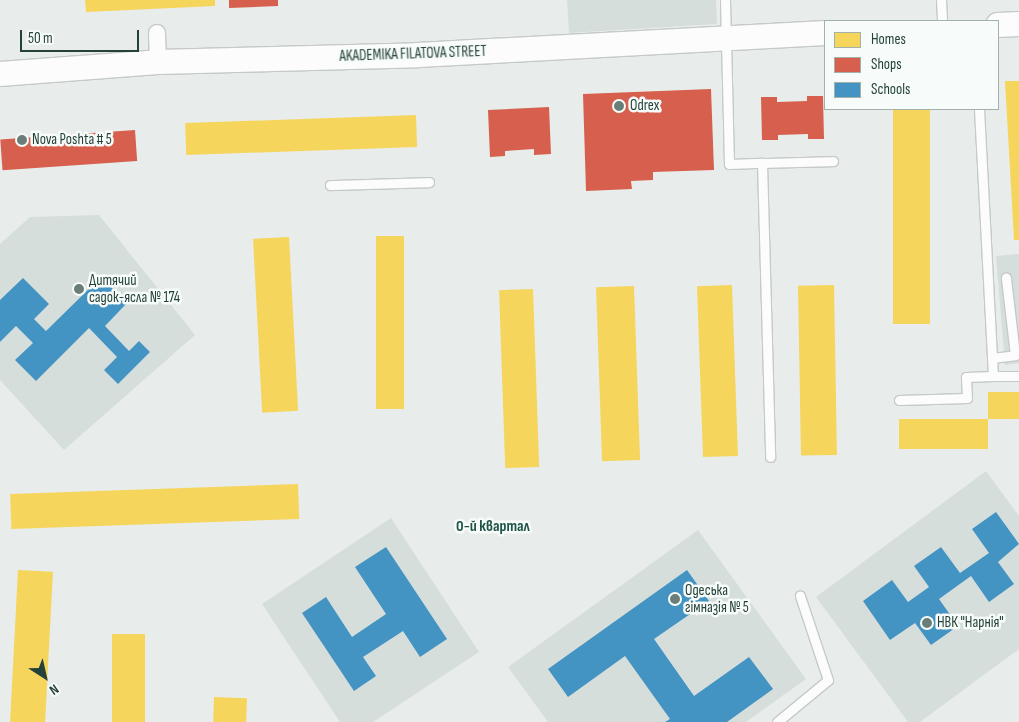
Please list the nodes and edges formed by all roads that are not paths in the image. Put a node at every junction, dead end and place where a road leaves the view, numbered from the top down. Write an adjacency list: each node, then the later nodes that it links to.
1 (725, 0): 8 (lane)
2 (941, 0): 3 (lane)
3 (942, 20)
4 (1019, 24): 5 (main road)
5 (999, 25)
6 (157, 33): 9 (street)
7 (824, 33): 8 (main road, AKADEMIKA FILATOVA STREET)
8 (726, 38): 9 (main road, AKADEMIKA FILATOVA STREET); 13 (lane)
9 (158, 62): 10 (main road, AKADEMIKA FILATOVA STREET)
10 (0, 74)
11 (979, 110): 17 (lane)
12 (833, 161): 13 (lane)
13 (762, 163): 21 (lane)
14 (429, 182): 15 (lane)
15 (330, 184)
16 (1006, 278): 17 (lane)
17 (992, 358): 18 (lane)
18 (993, 376): 19 (lane); 20 (lane)
19 (1019, 376)
20 (899, 400)
21 (770, 456)
22 (800, 596): 23 (lane)
23 (777, 722)

